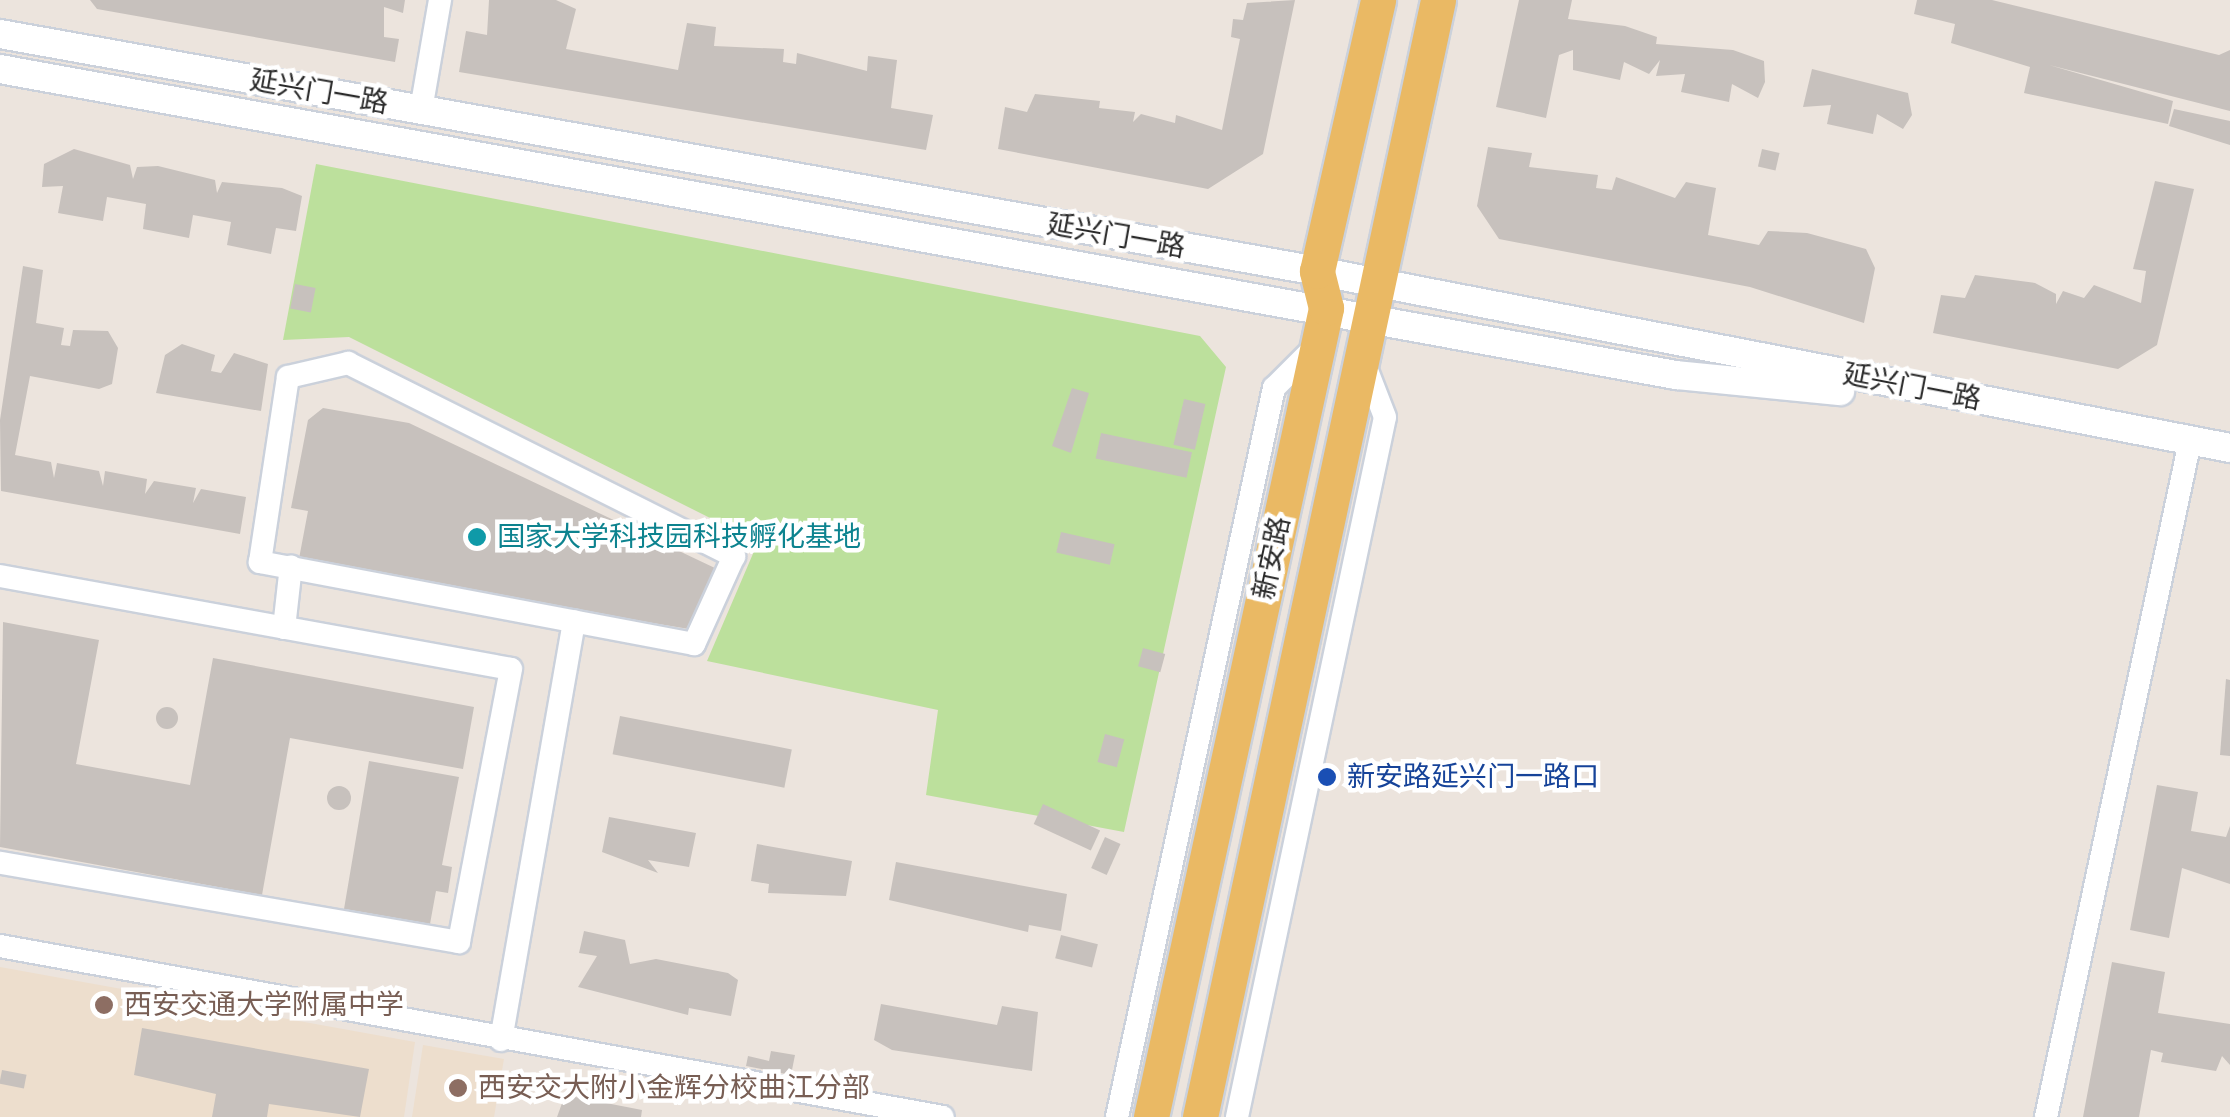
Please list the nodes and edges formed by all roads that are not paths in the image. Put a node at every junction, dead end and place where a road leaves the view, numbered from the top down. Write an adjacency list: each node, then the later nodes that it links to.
1 (440, 0): 6 (street)
2 (1378, 0): 7 (main road, 新安路)
3 (1438, 0): 8 (main road, 新安路)
4 (0, 34): 6 (street, 延兴门一路)
5 (0, 69): 9 (street, 延兴门一路)
6 (422, 110): 7 (street, 延兴门一路)
7 (1317, 271): 8 (street, 延兴门一路); 9 (main road, 新安路)
8 (1380, 283): 10 (main road, 新安路); 14 (street, 延兴门一路)
9 (1326, 308): 10 (street, 延兴门一路); 11 (main road, 新安路)
10 (1372, 319): 12 (main road, 新安路); 14 (street, 延兴门一路)
11 (1318, 344): 24 (street); 25 (main road, 新安路)
12 (1363, 359): 26 (main road, 新安路); 27 (street)
13 (2230, 448): 14 (street, 延兴门一路)
14 (2189, 450): 15 (street, 延兴门一路); 28 (street)
15 (2230, 468)
16 (291, 566): 18 (street); 18 (street); 19 (street)
17 (0, 576): 19 (street)
18 (574, 621): 22 (street)
19 (284, 628): 20 (street)
20 (0, 862)
21 (0, 946): 22 (street)
22 (501, 1040): 23 (street)
23 (943, 1117)
24 (1117, 1117)
25 (1151, 1117)
26 (1200, 1117)
27 (1237, 1117)
28 (2046, 1117)

